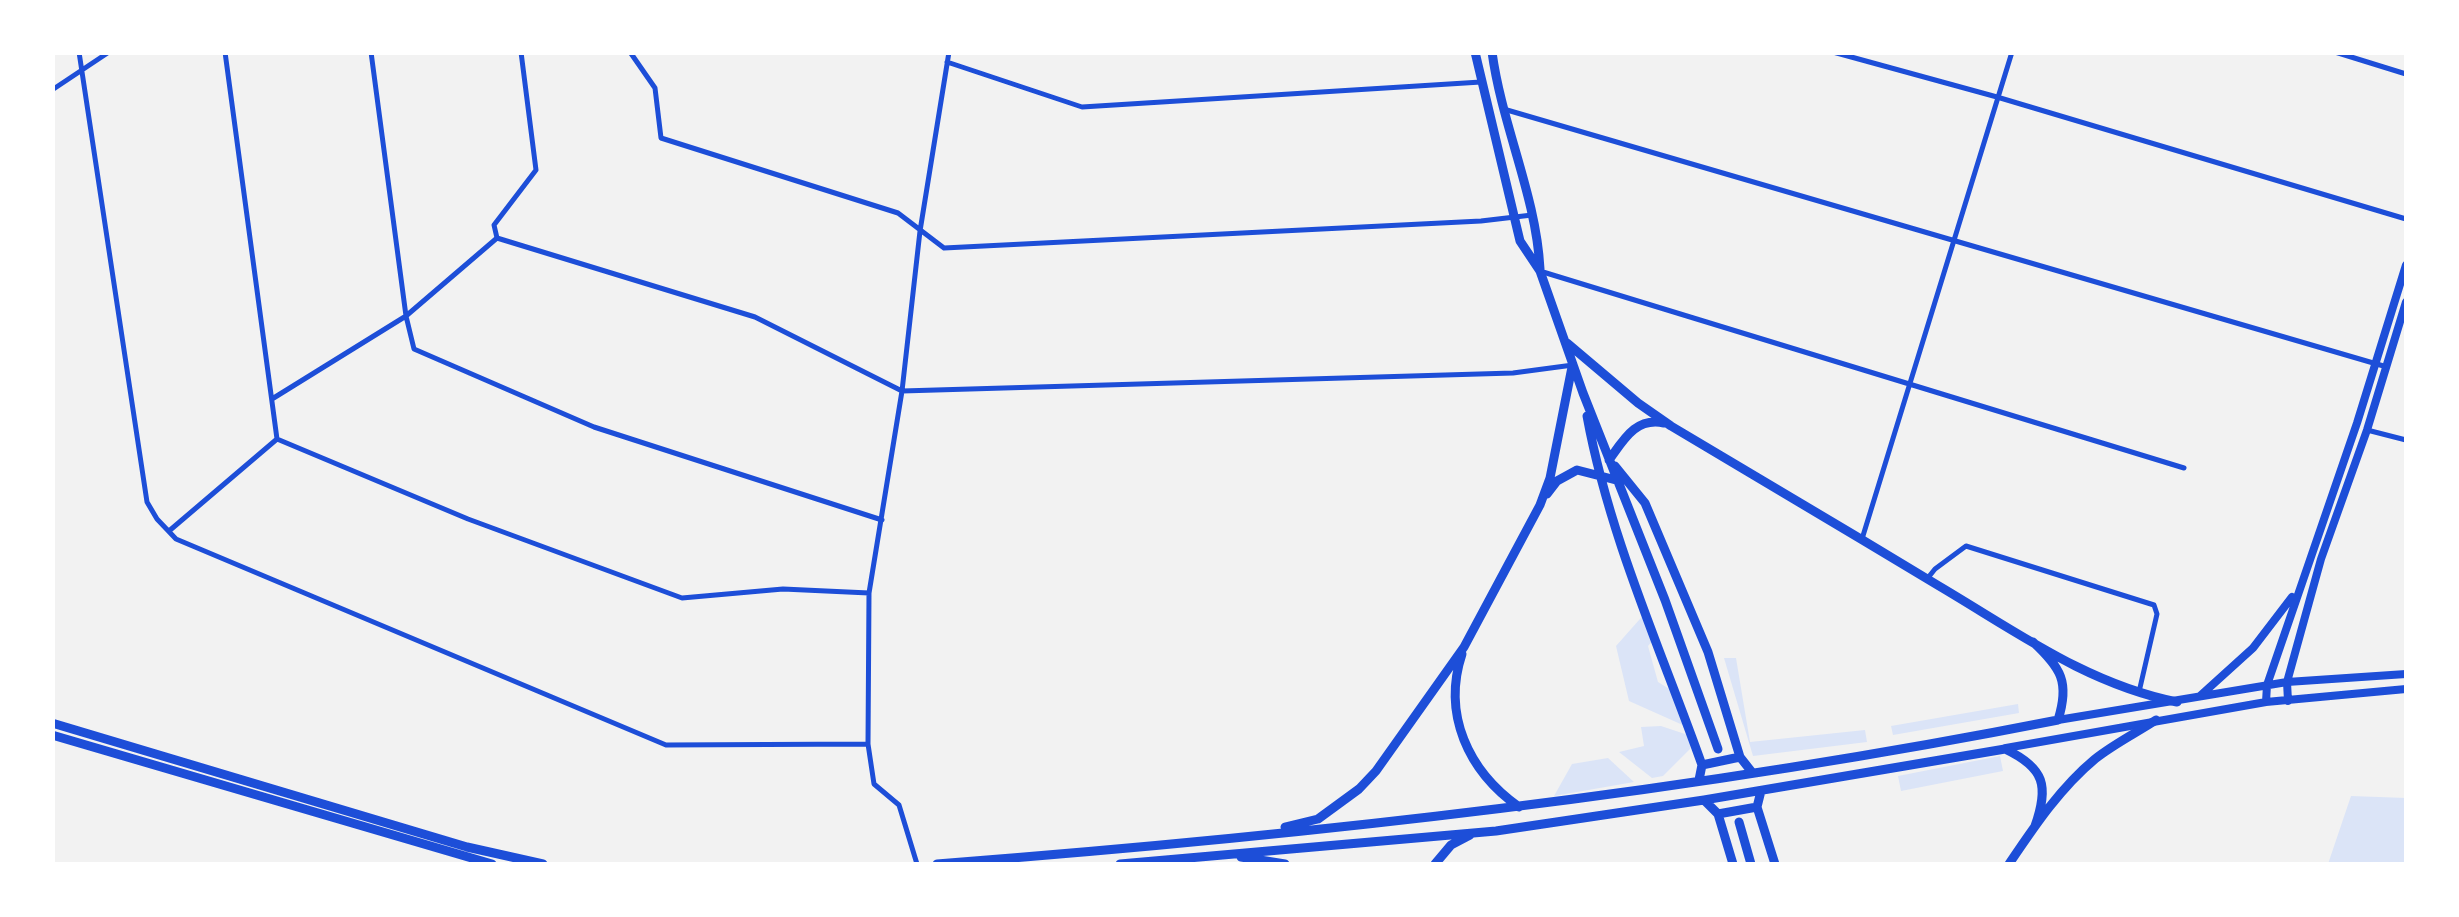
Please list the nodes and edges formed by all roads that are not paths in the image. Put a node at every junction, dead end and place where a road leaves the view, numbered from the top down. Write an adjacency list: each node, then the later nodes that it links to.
1 (79, 52): 14 (street)
2 (109, 52): 14 (street)
3 (226, 52): 37 (street)
4 (371, 52): 29 (street)
5 (521, 52): 24 (street)
6 (630, 52): 23 (street)
7 (949, 52): 13 (street)
8 (1474, 52): 16 (highway)
9 (1492, 52): 19 (highway)
10 (1833, 52): 18 (street)
11 (2012, 52): 18 (street)
12 (2334, 52): 15 (street)
13 (946, 62): 16 (street); 23 (street)
14 (82, 72): 17 (street); 48 (street)
15 (2406, 74)
16 (1481, 82): 22 (highway)
17 (52, 90)
18 (1997, 97): 21 (street); 25 (street)
19 (1504, 109): 20 (highway); 25 (street)
20 (1532, 214): 22 (street); 27 (highway)
21 (2406, 218)
22 (1514, 219): 23 (street); 27 (highway)
23 (920, 231): 35 (street)
24 (497, 238): 29 (street); 35 (street)
25 (1954, 240): 31 (street); 34 (street)
26 (2406, 265): 31 (main road)
27 (1540, 272): 30 (highway); 34 (street)
28 (2406, 302): 33 (main road)
29 (406, 316): 37 (street); 47 (street)
30 (1566, 343): 32 (highway); 38 (highway)
31 (2374, 362): 33 (street); 51 (main road)
32 (1573, 365): 35 (street); 36 (highway); 46 (highway)
33 (2387, 367): 39 (main road)
34 (1908, 382): 43 (street); 49 (street)
35 (902, 391): 47 (street)
36 (1583, 393): 42 (highway); 44 (highway)
37 (272, 399): 40 (street)
38 (1671, 426): 42 (highway); 49 (highway)
39 (2367, 430): 41 (street); 56 (main road)
40 (277, 439): 48 (street); 52 (street)
41 (2406, 440)
42 (1610, 460): 45 (highway); 71 (highway)
43 (2184, 468)
44 (1597, 473): 45 (highway); 46 (highway); 72 (highway)
45 (1616, 480): 70 (highway)
46 (1540, 505): 54 (highway)
47 (882, 520): 52 (street)
48 (169, 532): 68 (street)
49 (1862, 539): 50 (highway)
50 (1928, 578): 53 (highway); 59 (street)
51 (2300, 584): 57 (main road); 60 (main road)
52 (869, 593): 68 (street)
53 (2033, 642): 59 (highway); 64 (highway)
54 (1464, 647): 77 (highway); 83 (highway)
55 (2406, 674): 56 (main road)
56 (2288, 682): 57 (main road); 61 (main road)
57 (2266, 685): 60 (main road); 63 (main road)
58 (2406, 690): 61 (main road)
59 (2138, 694): 62 (highway)
60 (2196, 699): 62 (main road)
61 (2288, 700): 63 (main road)
62 (2178, 702): 64 (main road)
63 (2266, 702): 65 (main road)
64 (2058, 720): 73 (highway)
65 (2156, 720): 69 (main road); 81 (highway)
66 (52, 724): 87 (highway)
67 (52, 736): 86 (highway)
68 (868, 744): 88 (street)
69 (2005, 748): 75 (highway); 81 (highway)
70 (1718, 749)
71 (1740, 757): 72 (highway); 73 (highway)
72 (1702, 765): 74 (highway)
73 (1751, 771): 74 (highway)
74 (1699, 780): 77 (highway)
75 (1761, 790): 76 (highway); 78 (highway)
76 (1704, 800): 79 (highway); 82 (highway)
77 (1519, 806): 83 (highway)
78 (1757, 807): 79 (highway); 95 (highway)
79 (1718, 814): 93 (highway)
80 (1739, 822): 94 (highway)
81 (2034, 826): 96 (highway)
82 (1475, 832): 84 (highway); 92 (highway)
83 (1243, 836): 89 (highway)
84 (1229, 855): 85 (highway); 91 (highway)
85 (1212, 860): 90 (highway)
86 (492, 864)
87 (542, 864)
88 (917, 864)
89 (937, 864)
90 (1120, 864)
91 (1285, 864)
92 (1435, 864)
93 (1734, 864)
94 (1751, 864)
95 (1775, 864)
96 (2010, 864)

